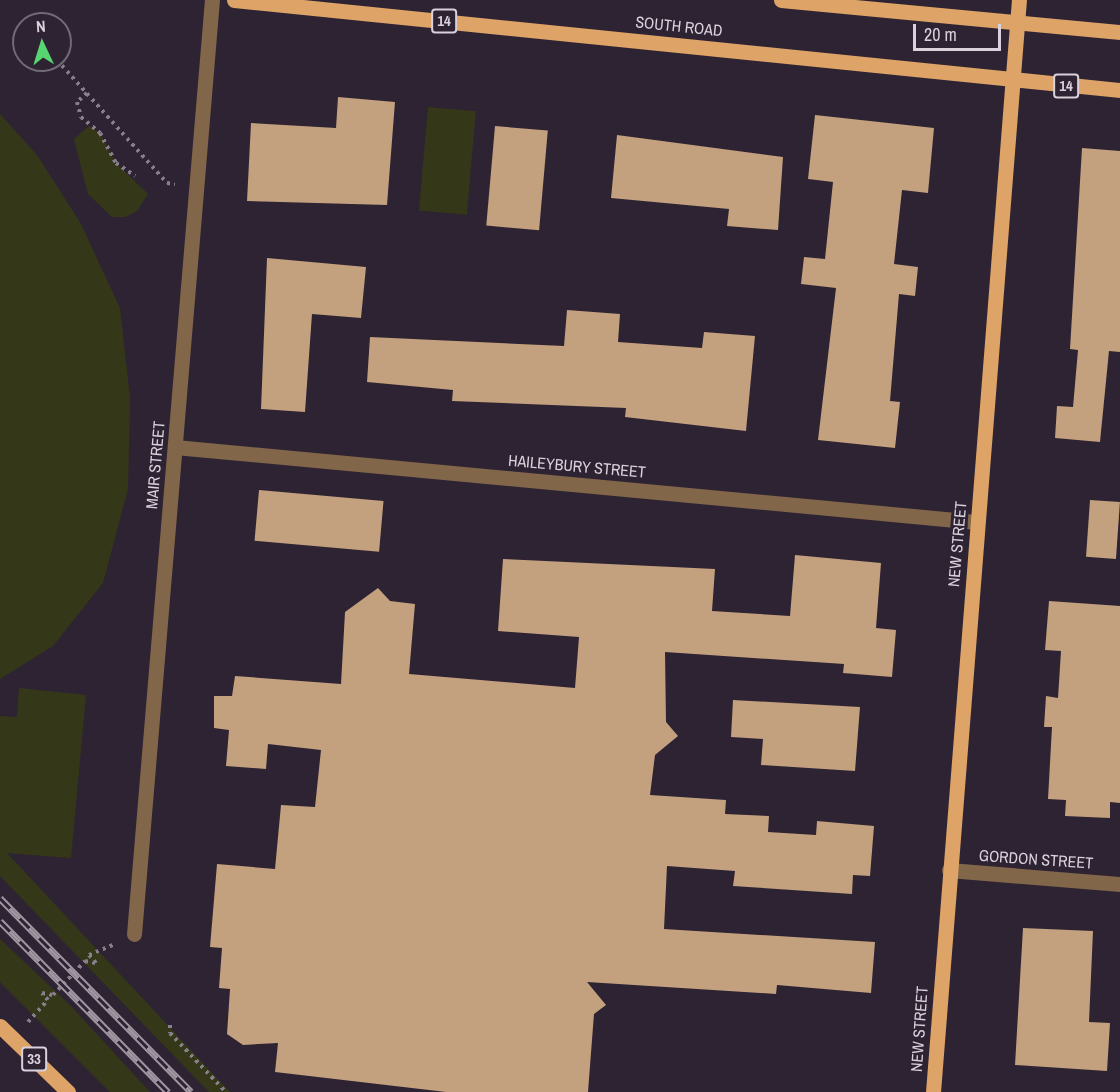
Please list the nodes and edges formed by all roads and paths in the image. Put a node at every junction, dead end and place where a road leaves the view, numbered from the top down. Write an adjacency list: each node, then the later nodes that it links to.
1 (212, 0): 12 (street, MAIR STREET)
2 (234, 0): 8 (main road, SOUTH ROAD / 14)
3 (780, 0): 5 (main road)
4 (1019, 0): 5 (main road, NEW STREET)
5 (1017, 22): 6 (main road); 8 (main road, NEW STREET)
6 (1120, 32)
7 (68, 72): 10 (path)
8 (1013, 80): 9 (main road, SOUTH ROAD / 14); 14 (main road, NEW STREET)
9 (1120, 90)
10 (87, 93): 11 (path); 12 (path)
11 (135, 176)
12 (197, 187): 13 (street, MAIR STREET)
13 (175, 447): 14 (street, HAILEYBURY STREET); 17 (street, MAIR STREET)
14 (977, 522): 15 (main road, NEW STREET)
15 (949, 870): 16 (street, GORDON STREET); 23 (main road, NEW STREET)
16 (1120, 884)
17 (134, 934): 20 (path)
18 (170, 1025): 22 (path)
19 (0, 1026): 20 (main road, 33)
20 (13, 1038): 21 (main road, 33)
21 (68, 1092)
22 (226, 1092)
23 (933, 1092)

